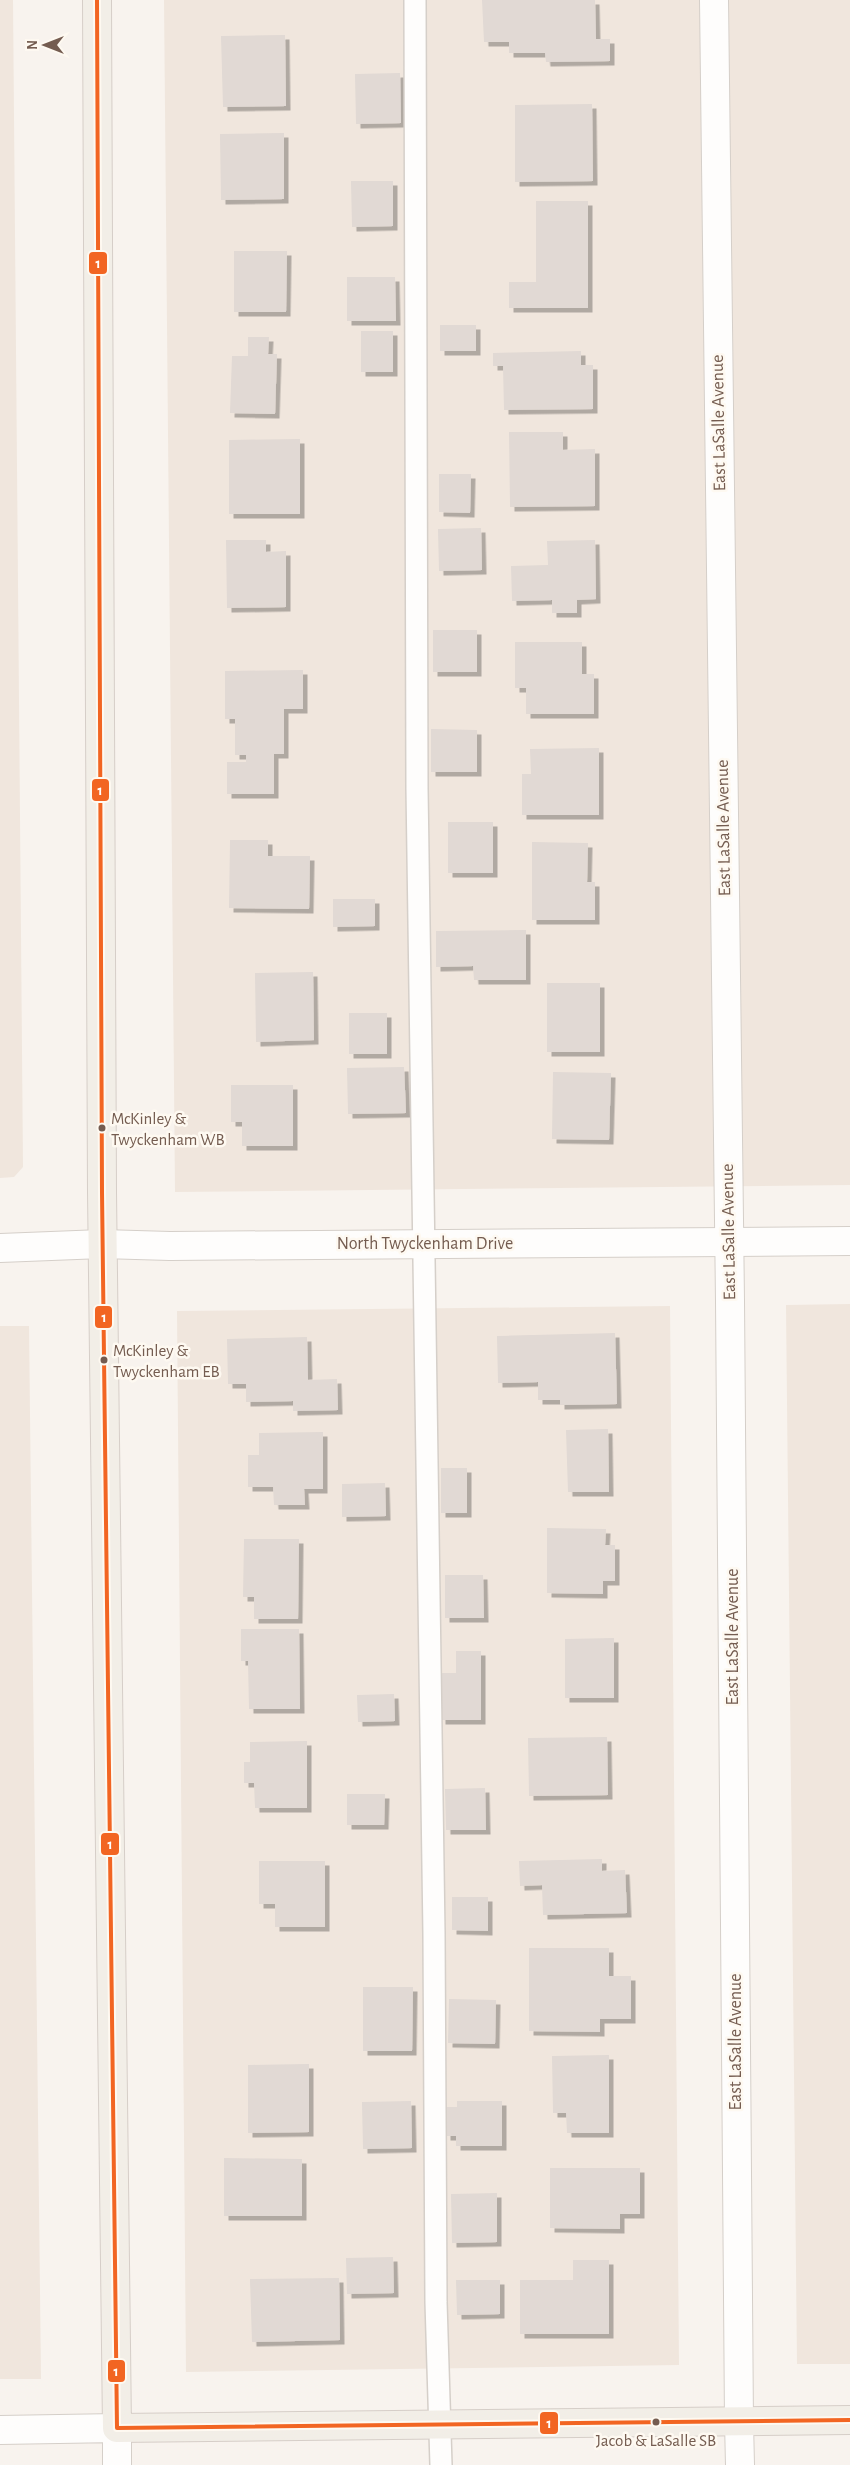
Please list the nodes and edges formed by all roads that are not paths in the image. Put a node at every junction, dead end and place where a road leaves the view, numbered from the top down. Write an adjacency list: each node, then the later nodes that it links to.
1 (97, 0): 6 (main road)
2 (414, 0): 7 (lane)
3 (714, 0): 5 (street, East LaSalle Avenue)
4 (850, 1241): 5 (street, North Twyckenham Drive)
5 (729, 1242): 7 (street, North Twyckenham Drive); 10 (street, East LaSalle Avenue)
6 (102, 1244): 7 (street, North Twyckenham Drive); 8 (street, North Twyckenham Drive); 12 (main road)
7 (424, 1244): 11 (lane)
8 (0, 1248)
9 (850, 2420): 10 (main road)
10 (739, 2422): 11 (main road); 16 (street, East LaSalle Avenue)
11 (440, 2425): 12 (main road); 15 (lane)
12 (117, 2428): 13 (street); 14 (street)
13 (0, 2430)
14 (117, 2465)
15 (440, 2465)
16 (740, 2465)

